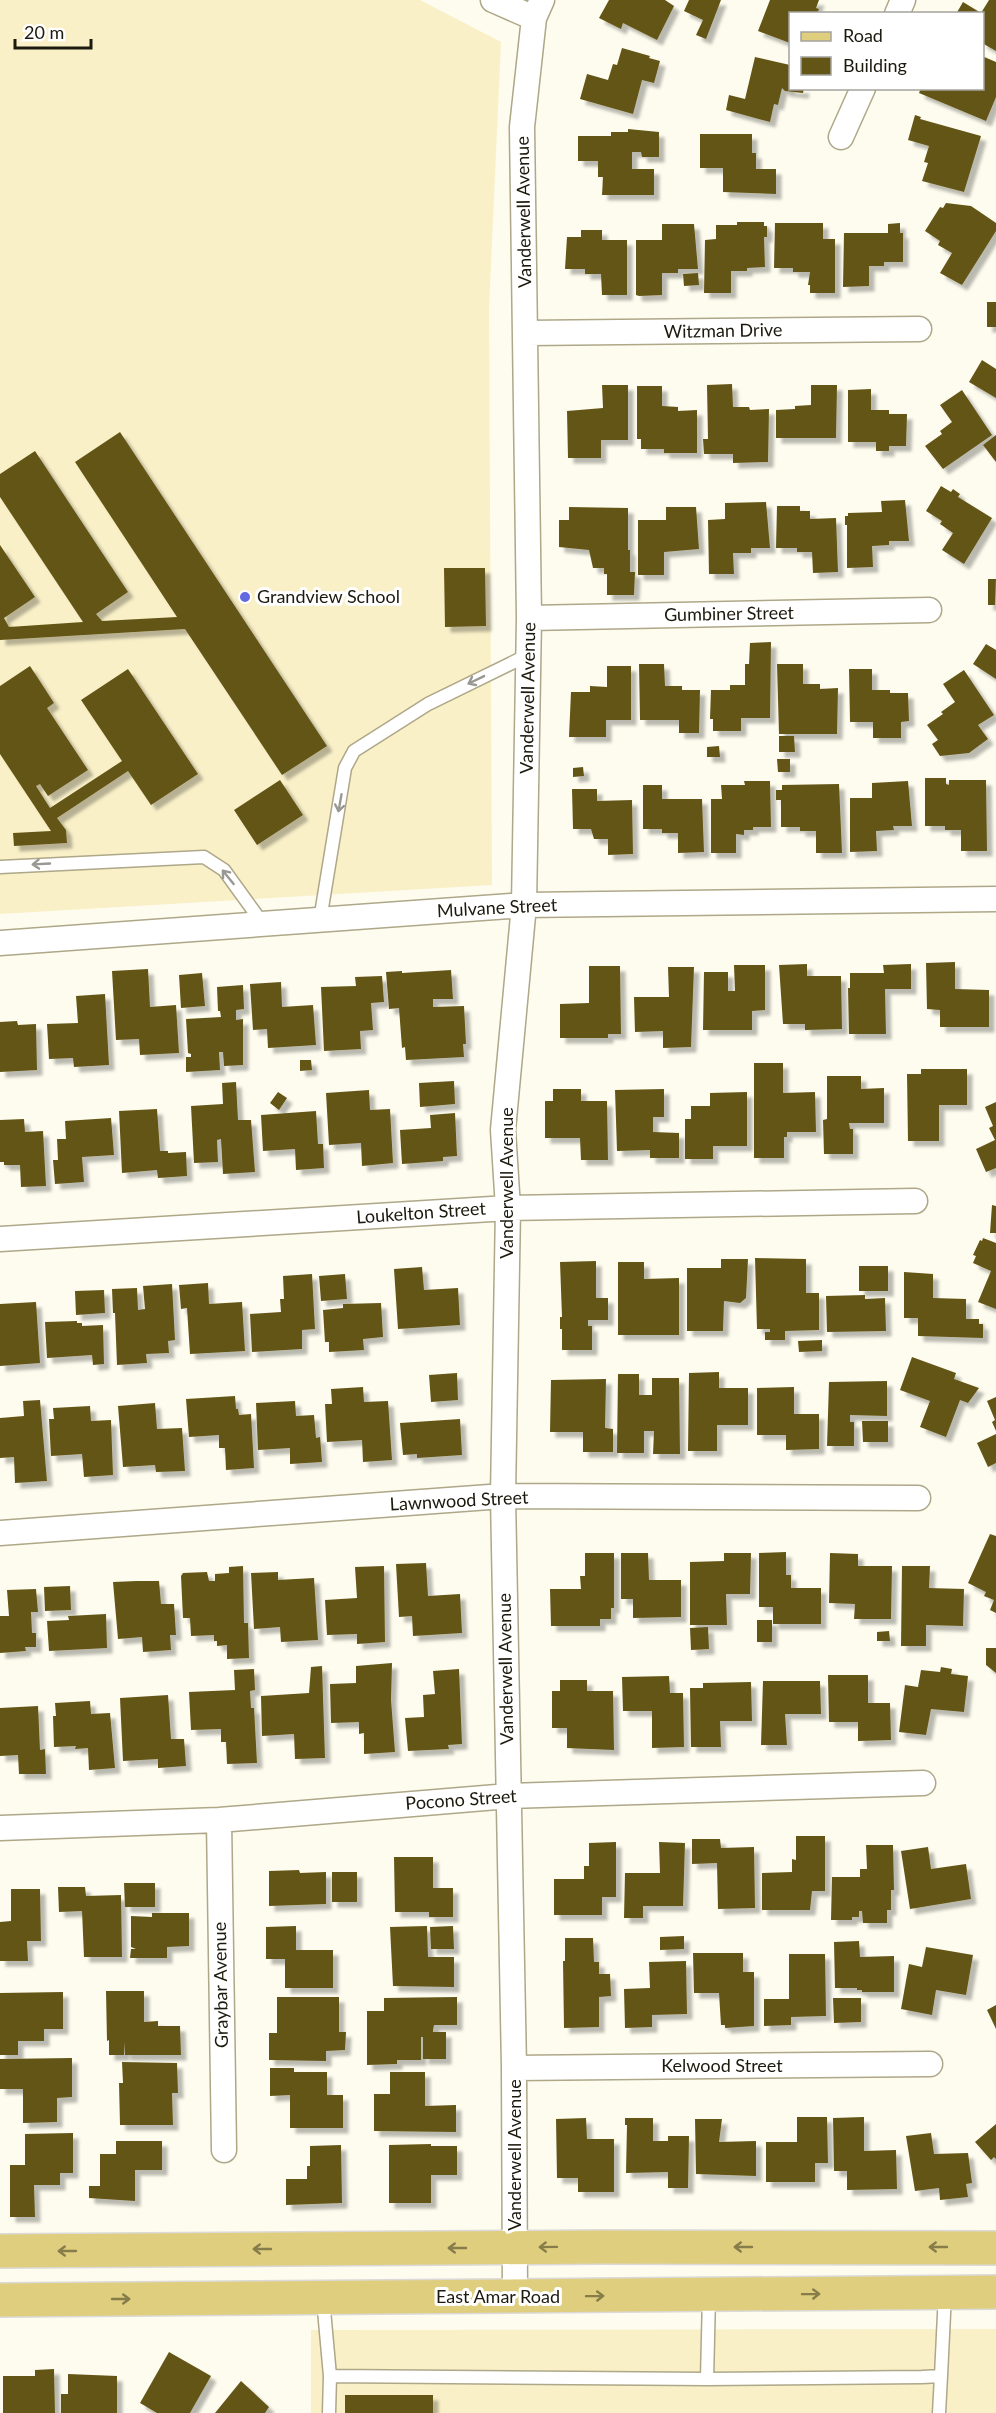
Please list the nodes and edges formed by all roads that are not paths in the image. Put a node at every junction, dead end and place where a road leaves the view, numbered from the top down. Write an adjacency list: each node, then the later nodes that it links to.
1 (493, 0): 2 (street)
2 (538, 9): 6 (street, Vanderwell Avenue)
3 (862, 90): 4 (street)
4 (841, 137)
5 (919, 329): 6 (street, Witzman Drive)
6 (526, 333): 8 (street, Vanderwell Avenue)
7 (929, 610): 8 (street, Gumbiner Street)
8 (529, 618): 9 (street, Vanderwell Avenue)
9 (528, 655): 12 (street, Vanderwell Avenue); 13 (lane, one-way to 13)
10 (0, 867): 14 (lane, one-way to 10)
11 (996, 899): 12 (street, Mulvane Street)
12 (524, 905): 13 (street, Mulvane Street); 17 (street, Vanderwell Avenue)
13 (320, 920): 14 (street, Mulvane Street)
14 (263, 924): 15 (street, Mulvane Street)
15 (0, 943)
16 (915, 1201): 17 (street, Loukelton Street)
17 (508, 1208): 18 (street, Loukelton Street); 19 (street, Vanderwell Avenue)
18 (0, 1239)
19 (502, 1496): 20 (street, Lawnwood Street); 21 (street, Lawnwood Street); 23 (street, Vanderwell Avenue)
20 (918, 1498)
21 (0, 1533)
22 (922, 1783): 23 (street, Pocono Street)
23 (509, 1796): 24 (street, Pocono Street); 27 (street, Vanderwell Avenue)
24 (219, 1820): 25 (street, Pocono Street); 28 (street, Graybar Avenue)
25 (0, 1828)
26 (930, 2064): 27 (street, Kelwood Street)
27 (514, 2068): 29 (street, Vanderwell Avenue)
28 (224, 2150)
29 (515, 2247): 30 (main road, one-way to 29); 31 (main road, one-way to 31); 35 (street, Vanderwell Avenue)
30 (996, 2248)
31 (0, 2251)
32 (996, 2292): 33 (main road, East Amar Road)
33 (945, 2293): 34 (main road, East Amar Road, one-way to 33); 39 (lane)
34 (709, 2295): 35 (main road, East Amar Road, one-way to 34); 40 (lane)
35 (515, 2297): 36 (main road, East Amar Road)
36 (323, 2298): 37 (main road, East Amar Road, one-way to 36); 38 (lane)
37 (0, 2300)
38 (330, 2376): 40 (lane); 41 (lane)
39 (941, 2376): 40 (lane); 42 (lane)
40 (707, 2379)
41 (329, 2413)
42 (939, 2413)

